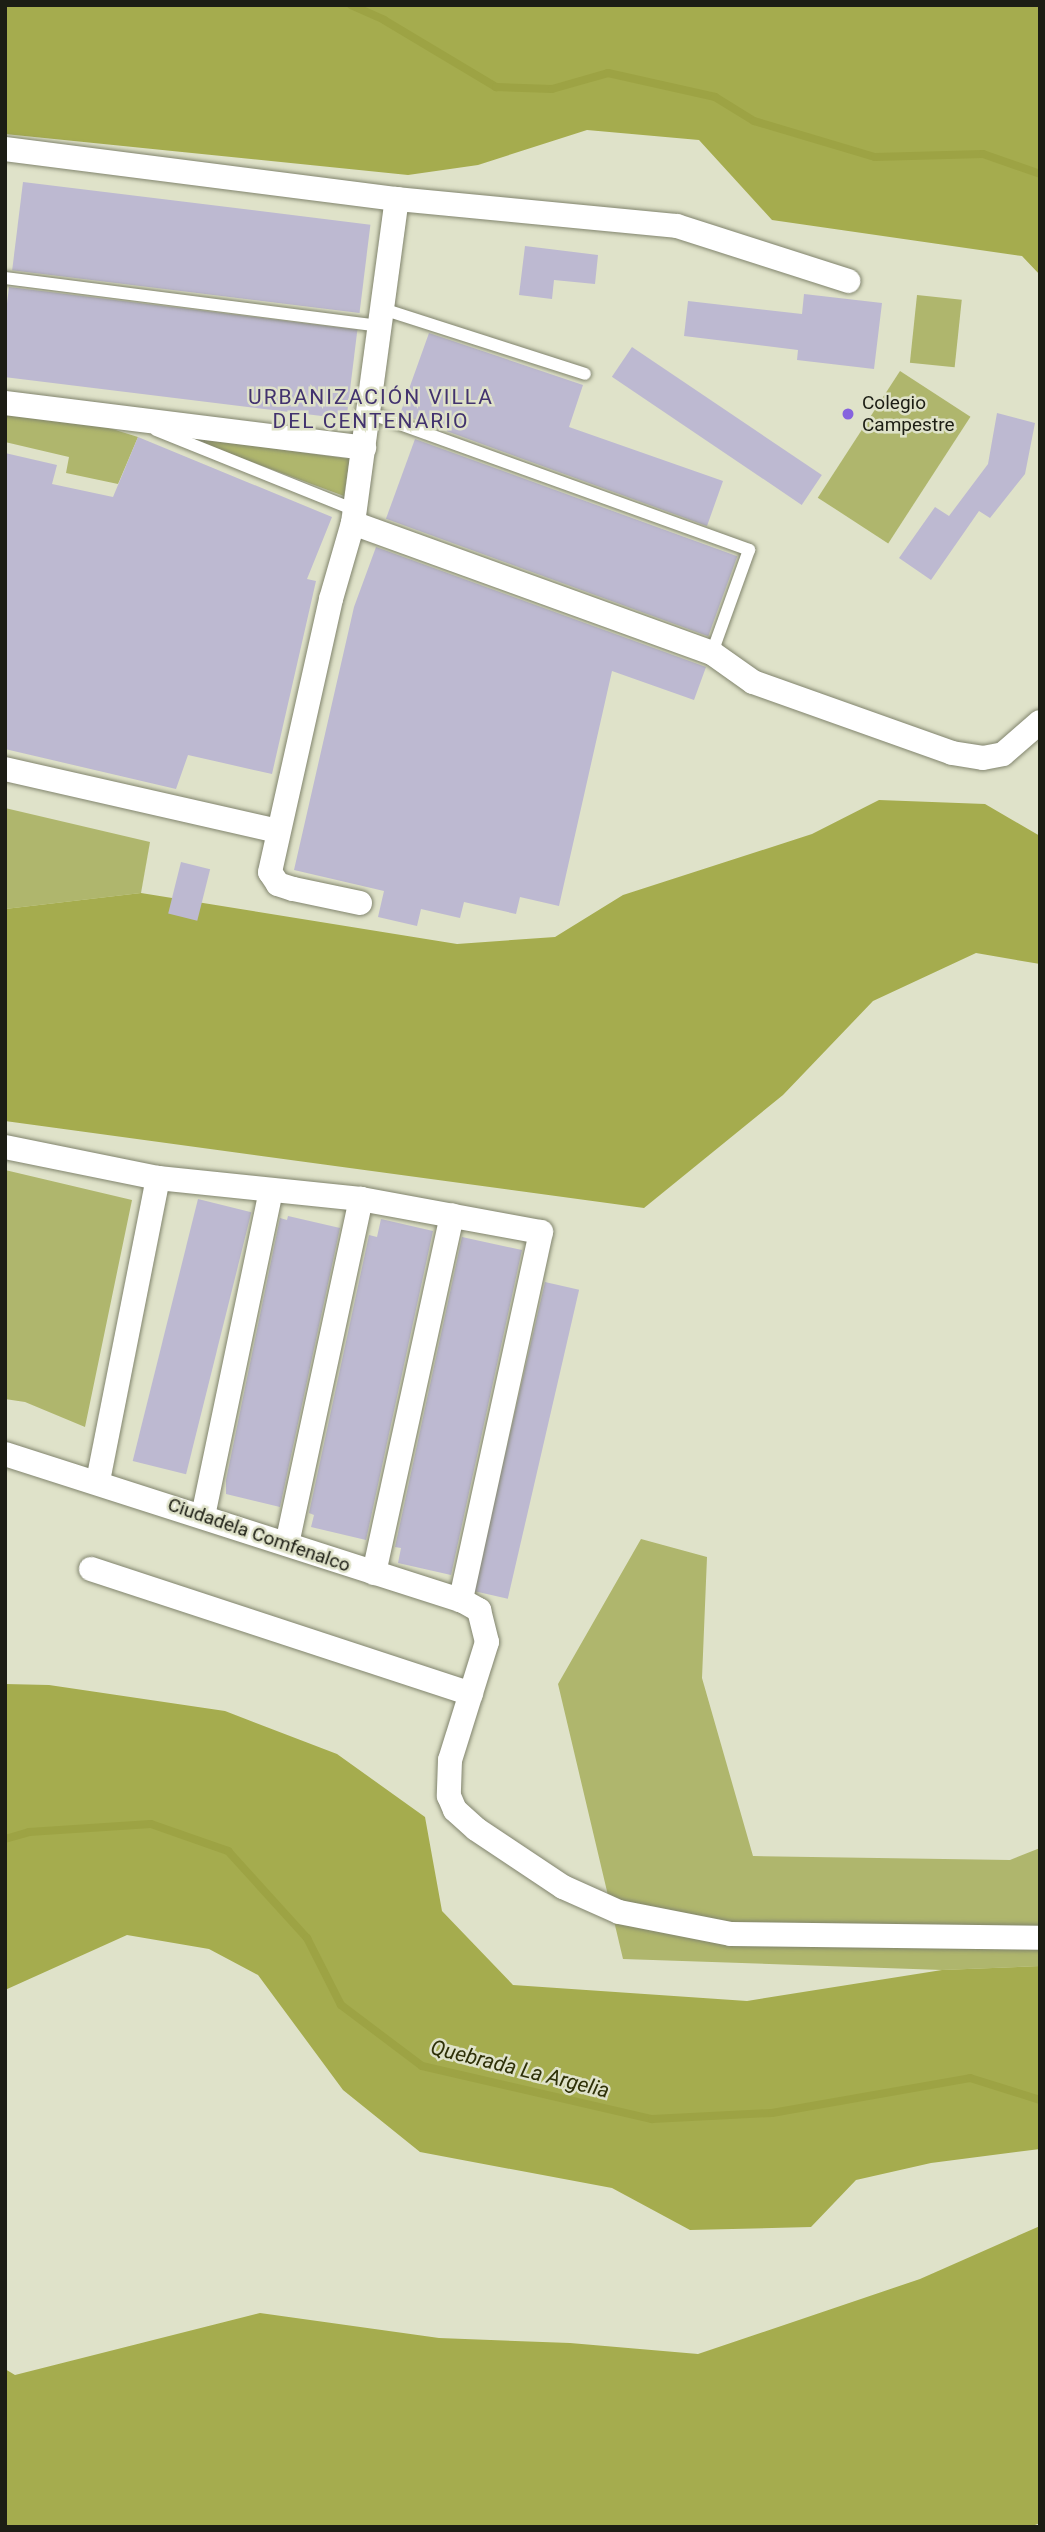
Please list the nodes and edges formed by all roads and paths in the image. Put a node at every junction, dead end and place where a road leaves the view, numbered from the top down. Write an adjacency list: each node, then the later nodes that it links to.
1 (5, 149): 2 (street)
2 (397, 199): 4 (street); 5 (street)
3 (5, 278): 5 (lane)
4 (848, 281)
5 (382, 317): 6 (lane); 8 (street)
6 (585, 374)
7 (5, 403): 9 (street)
8 (369, 413): 10 (street); 12 (lane)
9 (123, 417): 10 (street); 11 (lane)
10 (364, 448): 11 (street)
11 (354, 517): 12 (street); 15 (street)
12 (712, 653): 13 (street)
13 (1040, 722)
14 (5, 769): 15 (street)
15 (277, 831): 16 (street)
16 (359, 903)
17 (5, 1147): 18 (street)
18 (158, 1178): 19 (street); 23 (street)
19 (271, 1191): 20 (street); 24 (street)
20 (361, 1199): 21 (street); 25 (street)
21 (452, 1215): 27 (street); 28 (street)
22 (5, 1454): 23 (street, Ciudadela Comfenalco)
23 (98, 1481): 24 (street, Ciudadela Comfenalco)
24 (203, 1516): 25 (street, Ciudadela Comfenalco)
25 (287, 1544): 27 (street, Ciudadela Comfenalco)
26 (91, 1569): 29 (street)
27 (374, 1573): 28 (street, Ciudadela Comfenalco)
28 (460, 1600): 29 (street)
29 (471, 1694): 30 (street)
30 (1040, 1938)

